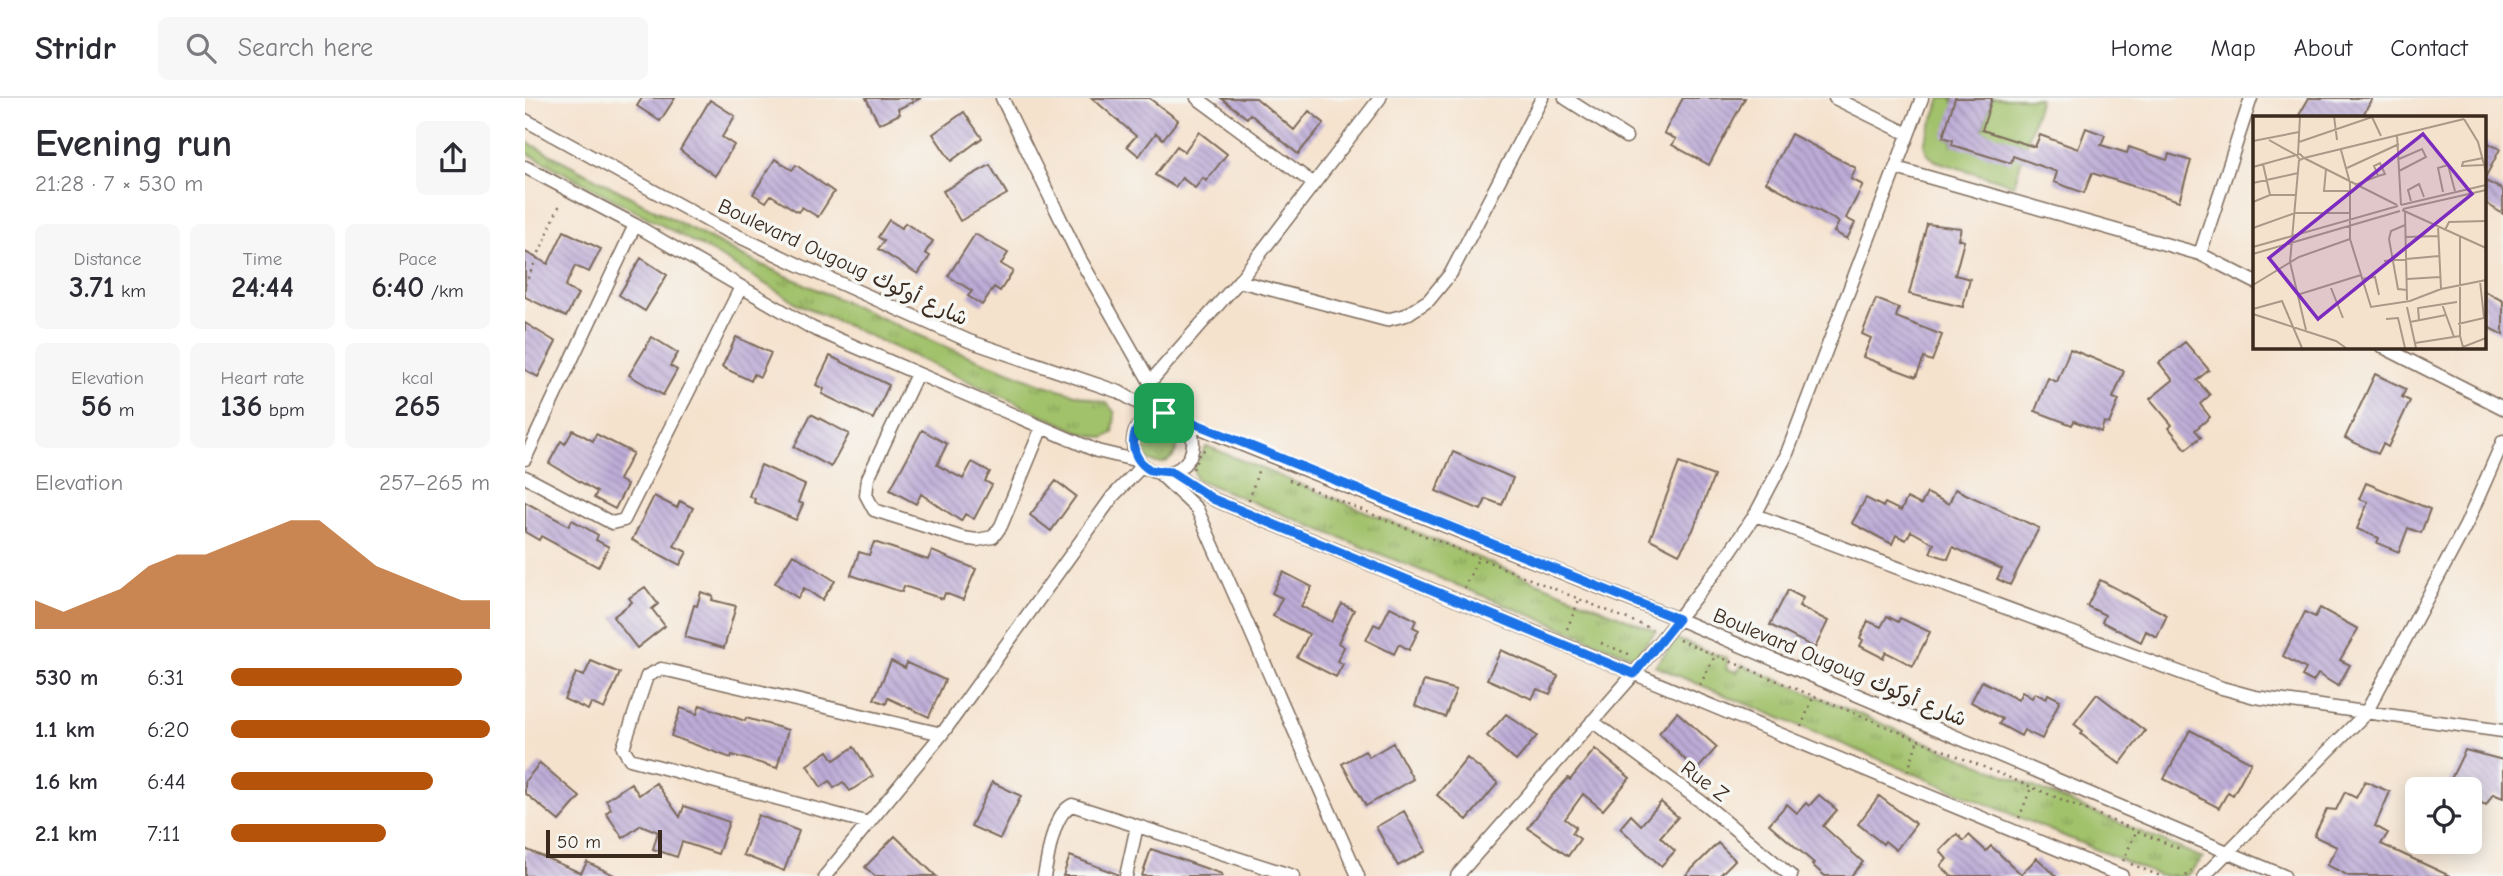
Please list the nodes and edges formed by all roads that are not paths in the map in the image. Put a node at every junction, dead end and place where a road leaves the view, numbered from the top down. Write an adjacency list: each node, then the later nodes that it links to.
1 (1002, 98): 22 (street)
2 (1197, 98): 14 (street)
3 (1380, 98): 14 (street)
4 (1542, 98): 17 (street)
5 (1565, 98): 11 (street)
6 (1835, 98): 10 (street)
7 (1922, 98): 10 (street)
8 (2251, 98): 16 (street)
9 (525, 120): 24 (street, Boulevard Ougoug شارع أوكوك)
10 (1908, 134): 13 (street)
11 (1626, 136)
12 (525, 167): 15 (street)
13 (1896, 168): 16 (street); 32 (street)
14 (1314, 184): 17 (street)
15 (635, 225): 19 (street); 28 (street)
16 (2200, 254): 18 (street)
17 (1239, 281): 22 (street)
18 (2253, 281)
19 (741, 287): 21 (street); 31 (street)
20 (2385, 348): 23 (street)
21 (917, 374): 26 (street); 26 (street)
22 (1150, 382): 24 (street)
23 (2503, 408)
24 (1160, 413): 25 (street); 29 (street)
25 (1183, 421): 30 (street); 33 (street, Boulevard Ougoug شارع أوكوك)
26 (1042, 427): 29 (street)
27 (2503, 441): 35 (street)
28 (525, 459)
29 (1141, 463): 30 (street); 38 (street)
30 (1165, 472): 34 (street); 47 (street)
31 (525, 477)
32 (1755, 515): 33 (street); 35 (street)
33 (1678, 619): 34 (street); 41 (street, Boulevard Ougoug شارع أوكوك)
34 (1634, 674): 36 (street); 50 (street)
35 (2365, 713): 37 (street); 41 (street)
36 (1592, 721): 48 (street); 49 (street, Rue Z)
37 (2503, 732)
38 (942, 734): 39 (street); 39 (street)
39 (869, 823): 43 (street)
40 (1137, 826): 44 (street); 45 (street); 46 (street)
41 (2229, 852): 42 (street); 51 (street, Boulevard Ougoug شارع أوكوك)
42 (2199, 872)
43 (825, 876)
44 (1044, 876)
45 (1126, 876)
46 (1293, 876)
47 (1358, 876)
48 (1457, 876)
49 (1791, 876)
50 (2122, 876)
51 (2284, 876)

